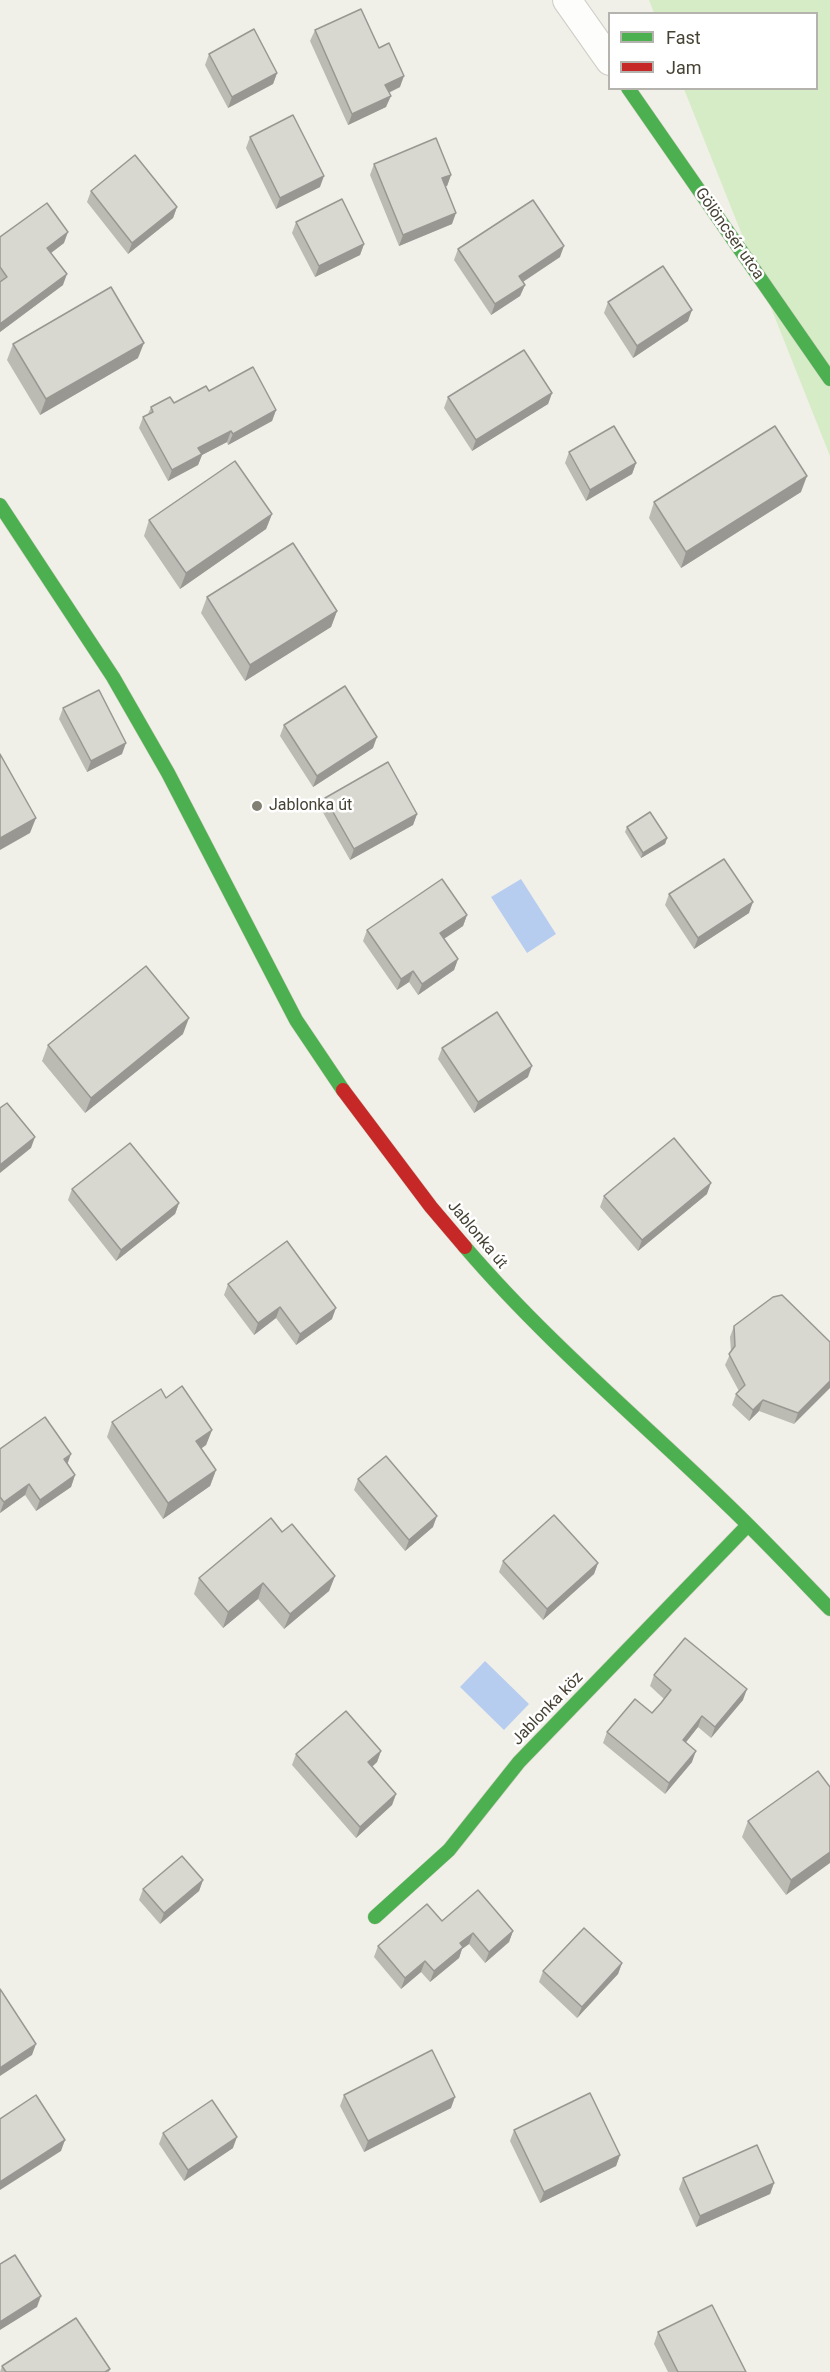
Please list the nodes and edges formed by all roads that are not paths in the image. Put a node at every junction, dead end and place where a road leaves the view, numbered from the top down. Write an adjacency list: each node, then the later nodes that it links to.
1 (567, 0): 2 (street)
2 (608, 60)
3 (629, 90): 4 (street, Gölöncsér utca)
4 (830, 379)
5 (0, 506): 6 (street, Jablonka út)
6 (748, 1525): 7 (street, Jablonka út); 8 (street, Jablonka köz)
7 (830, 1609)
8 (375, 1917)

